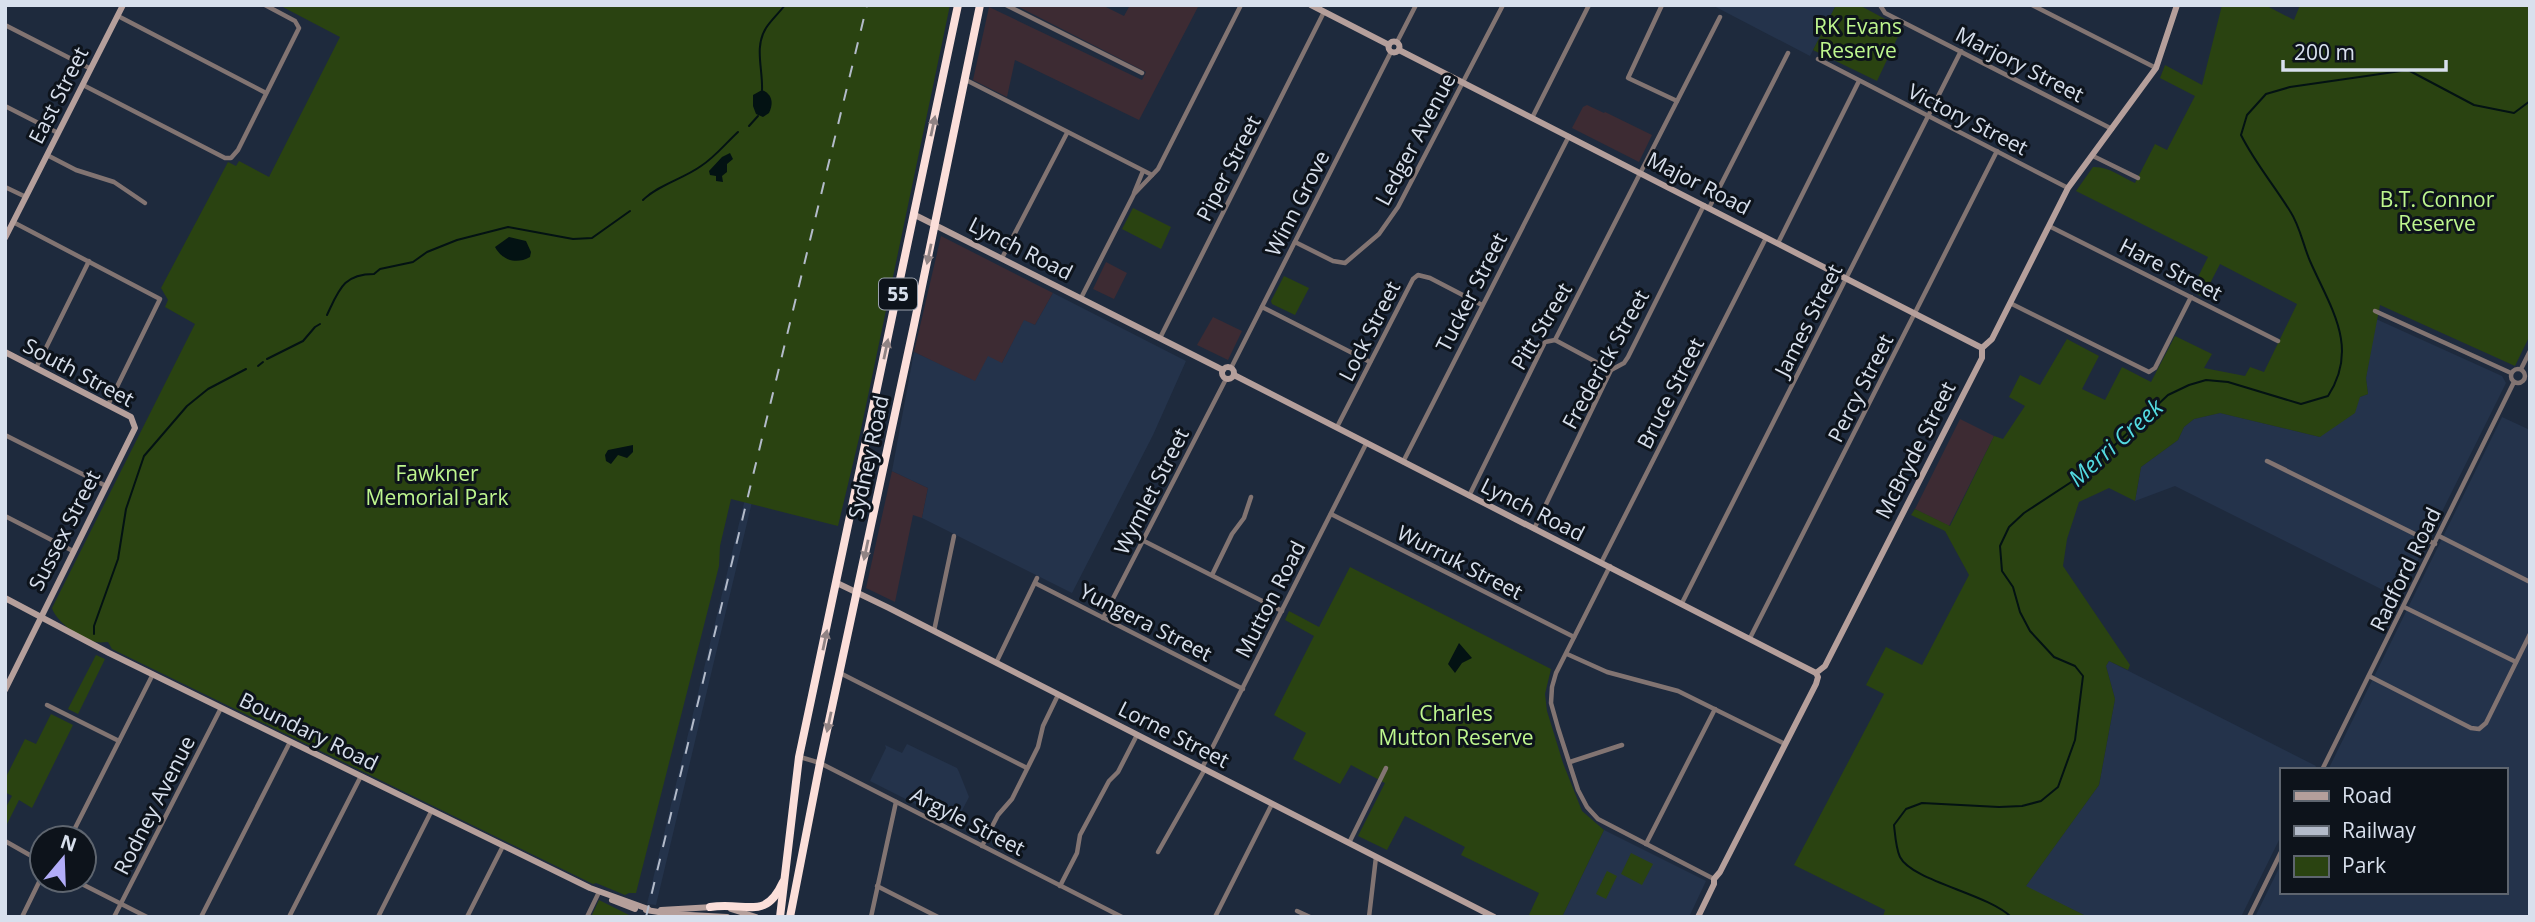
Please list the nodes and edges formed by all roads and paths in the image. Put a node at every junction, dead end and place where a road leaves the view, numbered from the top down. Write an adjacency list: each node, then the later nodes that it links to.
1 (123, 5): 16 (street, East Street)
2 (265, 5): 31 (street)
3 (958, 5): 53 (highway, Sydney Road / 55, one-way to 3)
4 (980, 5): 27 (highway, Sydney Road / 55)
5 (1006, 5): 26 (street)
6 (1241, 5): 45 (street)
7 (1416, 5): 19 (street)
8 (1503, 5): 29 (street, Ledger Avenue)
9 (1589, 5): 35 (street)
10 (1662, 5): 32 (street)
11 (1880, 5): 21 (street, Marjory Street)
12 (2032, 5): 24 (street)
13 (2177, 5): 24 (street, McBryde Street)
14 (1315, 6): 15 (street)
15 (1324, 12): 20 (street); 71 (street, Piper Street)
16 (118, 16): 25 (street, East Street); 31 (street)
17 (1720, 17): 32 (street, Pitt Street)
18 (5, 25): 25 (street)
19 (1398, 46): 20 (street); 29 (street, Major Road)
20 (1390, 48): 59 (street, Winn Grove)
21 (1961, 51): 34 (street, James Street); 36 (street, Marjory Street)
22 (1788, 52): 52 (street, Frederick Street)
23 (1818, 59): 28 (street, Victory Street)
24 (2156, 68): 36 (street, McBryde Street)
25 (91, 69): 30 (street, East Street)
26 (1142, 73)
27 (965, 80): 37 (street); 55 (highway, Sydney Road / 55)
28 (1859, 81): 34 (street, Victory Street); 60 (street)
29 (1463, 82): 35 (street, Major Road); 59 (street, Ledger Avenue)
30 (83, 85): 31 (street); 38 (street, East Street)
31 (267, 93)
32 (1677, 101): 44 (street, Pitt Street)
33 (5, 106): 38 (street)
34 (1928, 116): 40 (street, Victory Street); 63 (street, James Street)
35 (1532, 118): 39 (street, Major Road)
36 (2112, 129): 42 (street, McBryde Street)
37 (1067, 132): 43 (street); 61 (street)
38 (58, 133): 41 (street, East Street)
39 (1569, 136): 44 (street, Major Road); 67 (street, Tucker Street)
40 (1997, 151): 48 (street, Victory Street); 70 (street, Percy Street)
41 (47, 155): 50 (street, East Street); 51 (street)
42 (2093, 156): 46 (street); 48 (street, McBryde Street)
43 (1143, 171): 45 (street); 49 (street)
44 (1641, 173): 52 (street, Major Road); 72 (street, Pitt Street)
45 (1152, 175): 49 (street)
46 (2138, 178)
47 (5, 187): 50 (street)
48 (2068, 188): 56 (street, McBryde Street)
49 (1134, 194): 65 (street)
50 (26, 197): 54 (street, East Street)
51 (145, 203)
52 (1706, 206): 58 (street, Major Road); 79 (street, Frederick Street)
53 (915, 215): 55 (street, Lynch Road); 107 (highway, Sydney Road / 55, one-way to 53)
54 (13, 222): 57 (street, East Street); 62 (street)
55 (935, 224): 61 (street, Lynch Road); 109 (highway, Sydney Road / 55, one-way to 109)
56 (2049, 226): 64 (street, Hare Street); 66 (street, McBryde Street)
57 (5, 238)
58 (1766, 238): 60 (street, Major Road); 104 (street, Bruce Street)
59 (1295, 242): 68 (street, Winn Grove)
60 (1779, 243): 63 (street, Major Road)
61 (1002, 258): 65 (street, Lynch Road)
62 (89, 261): 78 (street); 86 (street)
63 (1847, 278): 70 (street, Major Road); 111 (street, James Street)
64 (2191, 297): 66 (street); 73 (street, Hare Street)
65 (1081, 298): 71 (street, Lynch Road)
66 (2010, 303): 74 (street, McBryde Street)
67 (1482, 305): 77 (street, Lock Street); 92 (street, Tucker Street)
68 (1262, 307): 77 (street); 81 (street, Winn Grove)
69 (2375, 311): 82 (street)
70 (1916, 313): 74 (street, Major Road); 119 (street, Percy Street)
71 (1160, 338): 81 (street, Lynch Road)
72 (1555, 340): 79 (street); 94 (street, Pitt Street)
73 (2278, 341)
74 (1982, 348): 124 (street, McBryde Street)
75 (2530, 351): 80 (street)
76 (5, 352): 78 (street, South Street)
77 (1370, 362): 88 (street, Lock Street)
78 (36, 368): 86 (street, South Street)
79 (1611, 370): 98 (street, Frederick Street)
80 (2521, 370): 82 (street); 84 (street)
81 (1229, 371): 83 (street); 88 (street, Lynch Road)
82 (2511, 373): 85 (street)
83 (1226, 379): 101 (street, Wymlet Street)
84 (2527, 381): 85 (street)
85 (2514, 383): 100 (street, Radford Road)
86 (108, 405): 87 (street, South Street)
87 (135, 424): 93 (street, Sussex Street)
88 (1337, 428): 90 (street, Lynch Road)
89 (5, 435): 93 (street)
90 (1366, 444): 92 (street, Lynch Road); 96 (street, Mutton Road)
91 (2267, 461): 102 (street)
92 (1402, 462): 94 (street, Lynch Road)
93 (106, 486): 103 (street, Sussex Street)
94 (1469, 496): 98 (street, Lynch Road)
95 (1251, 497): 106 (street)
96 (1331, 514): 113 (street, Mutton Road); 118 (street, Wurruk Street)
97 (5, 516): 103 (street)
98 (1534, 529): 104 (street, Lynch Road)
99 (954, 536): 116 (street)
100 (2439, 537): 102 (street, Radford Road); 108 (street)
101 (1144, 541): 106 (street); 115 (street, Wymlet Street)
102 (2435, 544): 112 (street, Radford Road)
103 (73, 551): 114 (street, Sussex Street)
104 (1601, 563): 105 (street, Lynch Road)
105 (1610, 566): 111 (street, Lynch Road); 118 (street)
106 (1212, 575): 113 (street)
107 (837, 583): 109 (street, Lorne Street); 138 (highway, Sydney Road / 55, one-way to 107)
108 (2530, 583)
109 (857, 592): 116 (street, Lorne Street); 123 (highway, Sydney Road / 55)
110 (5, 598): 114 (street, Boundary Road)
111 (1682, 603): 119 (street, Lynch Road)
112 (2404, 607): 121 (street); 126 (street, Radford Road)
113 (1282, 611): 127 (street, Mutton Road)
114 (41, 617): 125 (street, Boundary Road); 128 (street, Sussex Street)
115 (1103, 618): 122 (street, Yungera Street); 127 (street, Yungera Street)
116 (934, 631): 122 (street, Lorne Street)
117 (2530, 634): 121 (street)
118 (1574, 638): 120 (street)
119 (1750, 638): 124 (street, Lynch Road)
120 (1567, 654): 132 (street); 139 (street)
121 (2516, 662): 126 (street)
122 (996, 663): 129 (street, Lorne Street)
123 (840, 673): 140 (highway, Sydney Road / 55, one-way to 140); 141 (street)
124 (1816, 673): 136 (street, McBryde Street)
125 (153, 674): 131 (street, Boundary Road); 134 (street)
126 (2369, 676): 143 (street, Radford Road)
127 (1242, 689): 144 (street, Mutton Road)
128 (5, 690)
129 (1058, 695): 133 (street, Lorne Street); 141 (street)
130 (47, 705): 134 (street)
131 (221, 708): 135 (street, Boundary Road); 166 (street, Rodney Avenue)
132 (1715, 709): 136 (street); 152 (street)
133 (1137, 735): 144 (street, Lorne Street); 162 (street)
134 (119, 741): 149 (street)
135 (290, 742): 145 (street, Boundary Road); 173 (street)
136 (1785, 744): 160 (street, McBryde Street)
137 (1622, 745): 139 (street)
138 (799, 757): 140 (street, Argyle Street); 159 (highway, Sydney Road / 55)
139 (1570, 762): 152 (street)
140 (820, 763): 146 (street, Argyle Street); 181 (highway, Sydney Road / 55)
141 (1027, 768): 154 (street)
142 (1386, 768): 151 (street)
143 (2323, 768)
144 (1204, 769): 147 (street, Lorne Street); 155 (street, Mutton Road)
145 (360, 776): 148 (street, Boundary Road); 174 (street)
146 (896, 802): 154 (street, Argyle Street); 161 (street)
147 (1272, 804): 151 (street, Lorne Street); 185 (street)
148 (432, 810): 153 (street, Boundary Road); 175 (street)
149 (77, 824)
150 (5, 841): 156 (street)
151 (1349, 844): 158 (street, Lorne Street)
152 (1646, 844): 160 (street)
153 (503, 846): 164 (street, Boundary Road); 176 (street)
154 (982, 846): 162 (street, Argyle Street)
155 (1158, 852)
156 (28, 854)
157 (2280, 854): 190 (street)
158 (1376, 857): 187 (street); 188 (street, Lorne Street)
159 (788, 869): 167 (highway); 180 (highway, Sydney Road / 55)
160 (1714, 879): 189 (street, McBryde Street)
161 (877, 886): 182 (street); 183 (street)
162 (1060, 886): 184 (street, Argyle Street)
163 (98, 892): 166 (street)
164 (599, 892): 169 (street, Boundary Road); 177 (street)
165 (33, 894): 170 (street)
166 (121, 904): 171 (street, Rodney Avenue); 172 (street)
167 (710, 907): 169 (street, Boundary Road); 179 (street, Boundary Road)
168 (1297, 911): 186 (street)
169 (689, 913): 178 (street, Boundary Road)
170 (22, 917)
171 (114, 917)
172 (147, 917)
173 (201, 917)
174 (289, 917)
175 (378, 917)
176 (467, 917)
177 (587, 917)
178 (727, 917)
179 (756, 917)
180 (780, 917)
181 (790, 917)
182 (871, 917)
183 (938, 917)
184 (1122, 917)
185 (1215, 917)
186 (1310, 917)
187 (1370, 917)
188 (1494, 917)
189 (1698, 917)
190 (2249, 917)

